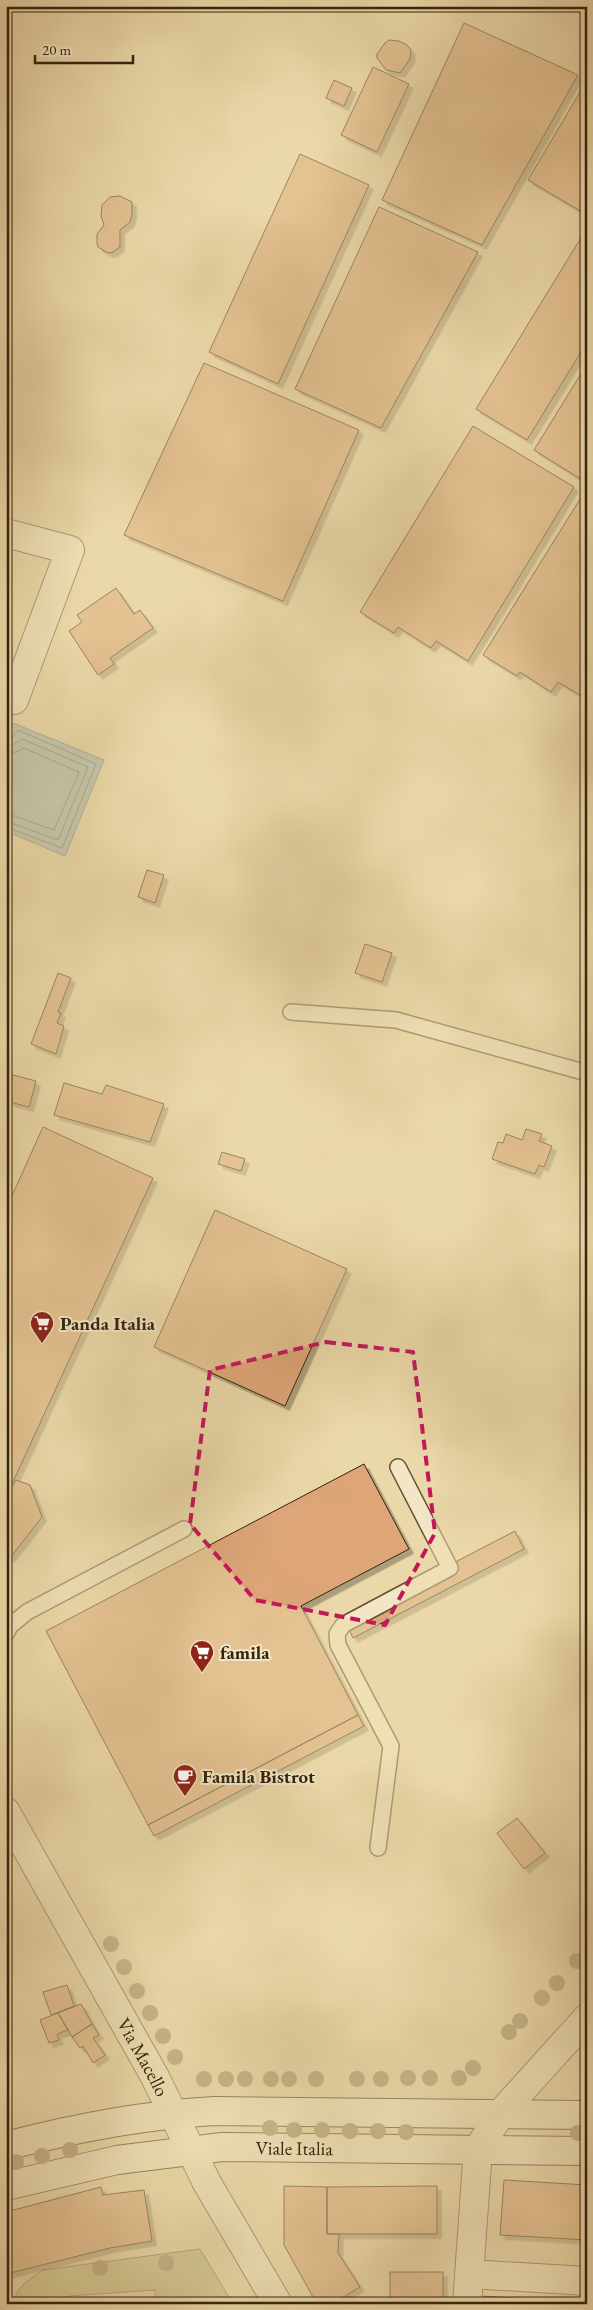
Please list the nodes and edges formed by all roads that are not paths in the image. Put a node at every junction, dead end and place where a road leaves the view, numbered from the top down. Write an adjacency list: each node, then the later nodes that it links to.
1 (6, 533): 2 (street)
2 (14, 700)
3 (291, 1012): 4 (lane)
4 (587, 1073)
5 (398, 1467): 9 (lane)
6 (184, 1529): 7 (lane)
7 (6, 1634)
8 (6, 1812): 11 (street, Via Macello)
9 (378, 1848)
10 (587, 2018): 12 (street)
11 (172, 2113): 12 (street, Viale Italia); 14 (street, Viale Italia); 16 (street, Via Macello)
12 (501, 2113): 13 (street, Viale Italia); 15 (street)
13 (587, 2115)
14 (6, 2146)
15 (478, 2149): 16 (street, Viale Italia); 17 (street, Viale Italia); 19 (street)
16 (190, 2150): 18 (street, Viale Italia); 21 (street, Via Macello)
17 (587, 2151)
18 (6, 2186)
19 (469, 2274): 20 (street); 22 (street)
20 (587, 2281)
21 (278, 2304)
22 (467, 2304)

